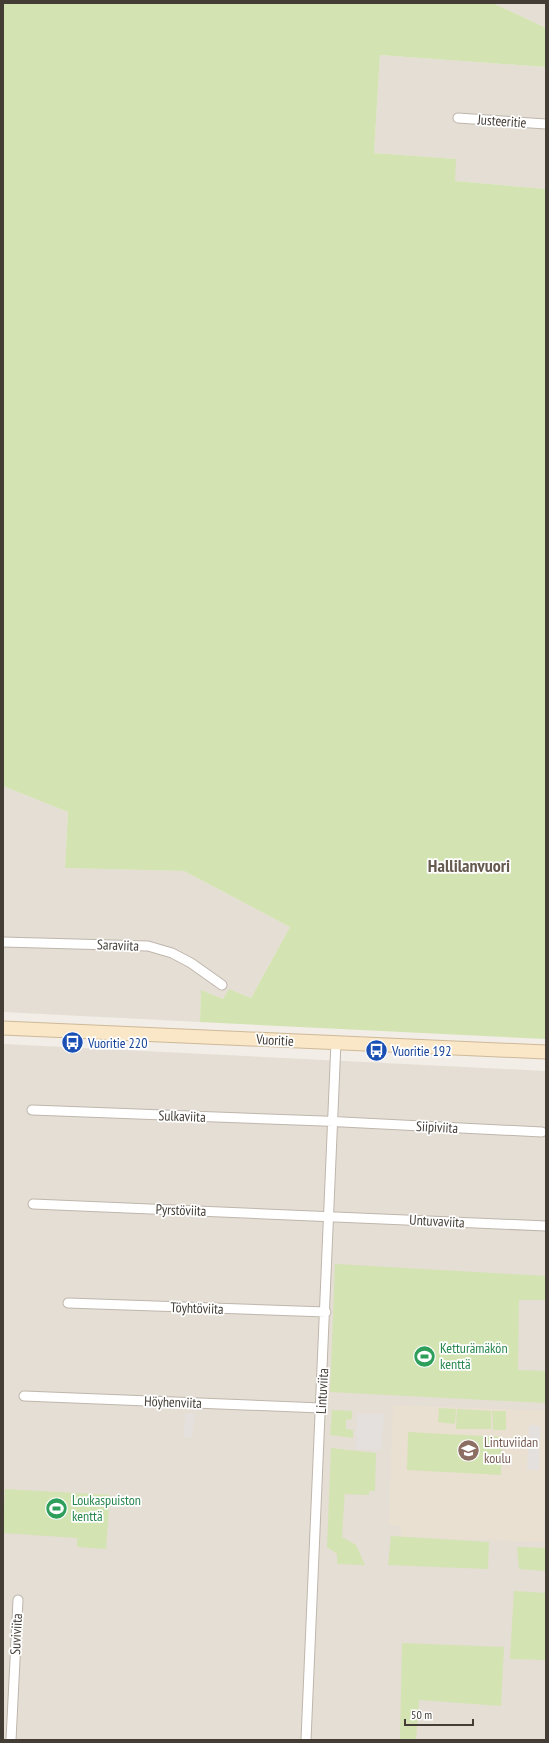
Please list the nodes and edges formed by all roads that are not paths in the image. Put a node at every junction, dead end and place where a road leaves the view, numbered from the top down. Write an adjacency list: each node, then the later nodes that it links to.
1 (458, 118): 2 (street, Justeeritie)
2 (546, 124)
3 (3, 942): 4 (street, Saraviita)
4 (222, 985)
5 (3, 1028): 6 (street, Vuoritie)
6 (336, 1042): 7 (street, Vuoritie); 9 (street, Lintuviita)
7 (546, 1052)
8 (32, 1110): 9 (street, Sulkaviita)
9 (332, 1121): 10 (street, Siipiviita); 12 (street, Lintuviita)
10 (542, 1132)
11 (33, 1204): 12 (street, Pyrstöviita)
12 (328, 1216): 13 (street, Untuvaviita); 15 (street, Lintuviita)
13 (546, 1226)
14 (68, 1303): 15 (street, Töyhtöviita)
15 (326, 1312): 17 (street, Lintuviita)
16 (24, 1396): 17 (street, Höyhenviita)
17 (321, 1408): 20 (street, Lintuviita)
18 (18, 1600): 19 (street, Suviviita)
19 (11, 1740)
20 (306, 1740)

